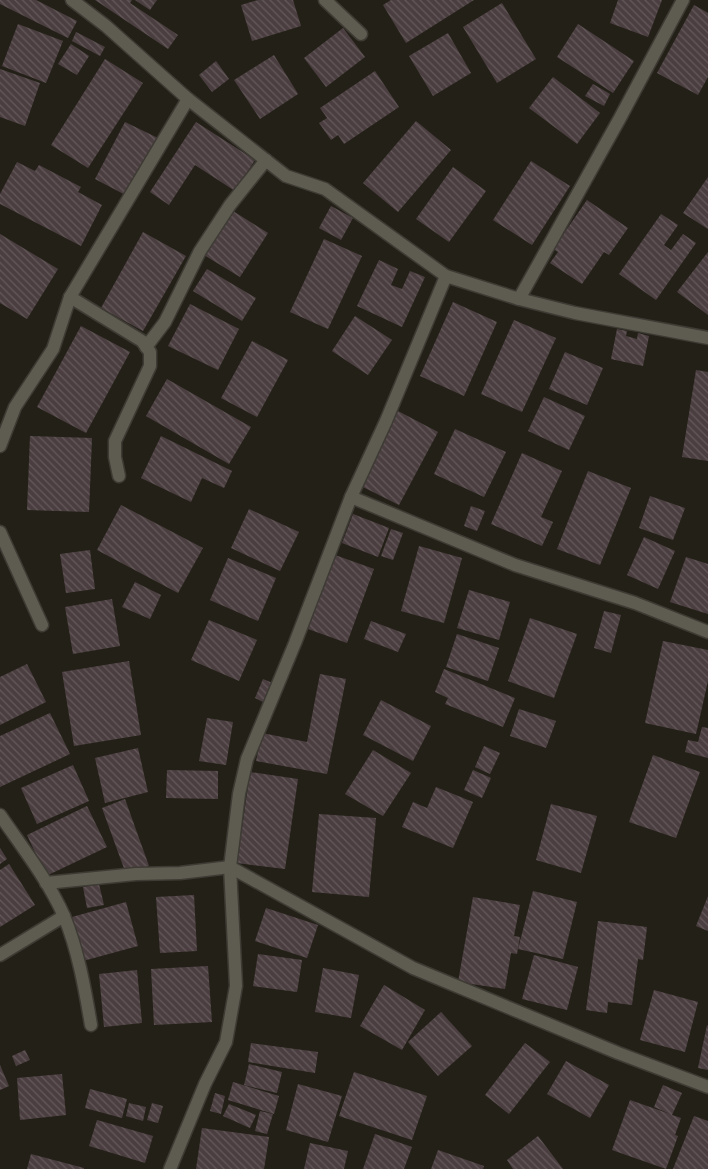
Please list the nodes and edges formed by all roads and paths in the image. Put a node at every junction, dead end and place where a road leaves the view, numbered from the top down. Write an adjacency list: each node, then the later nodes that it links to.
1 (72, 0): 5 (street)
2 (325, 0): 4 (street)
3 (683, 0): 9 (street)
4 (360, 34)
5 (188, 99): 6 (street); 8 (street)
6 (266, 160): 7 (street); 11 (street)
7 (446, 276): 9 (street); 14 (street)
8 (70, 297): 11 (street); 12 (street)
9 (519, 299): 10 (street)
10 (708, 338)
11 (146, 347): 13 (street)
12 (0, 446)
13 (119, 476)
14 (351, 497): 17 (street); 19 (street)
15 (0, 532): 16 (street)
16 (42, 625)
17 (708, 632)
18 (0, 814): 20 (street)
19 (230, 867): 20 (street); 24 (street); 25 (street)
20 (46, 882): 21 (street)
21 (64, 916): 22 (street); 23 (street)
22 (0, 955)
23 (91, 1025)
24 (708, 1087)
25 (170, 1169)

